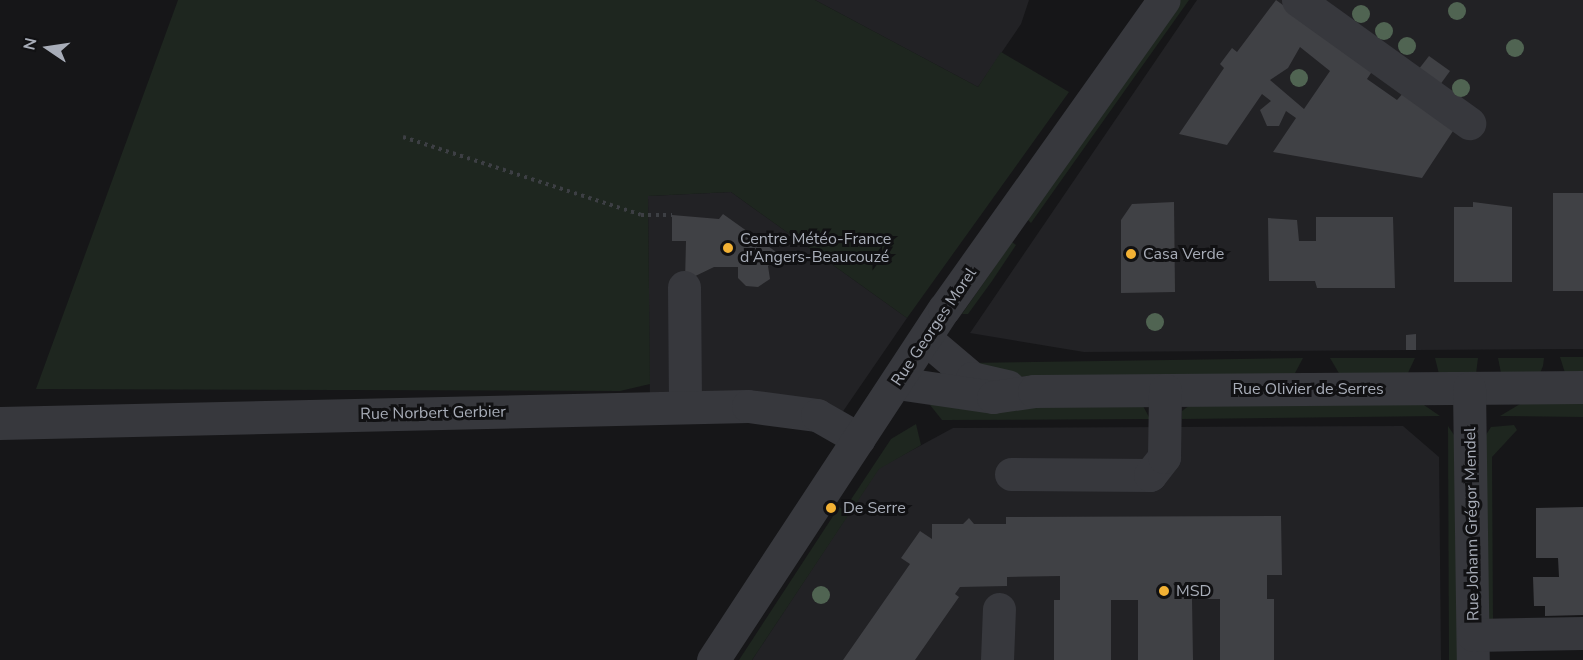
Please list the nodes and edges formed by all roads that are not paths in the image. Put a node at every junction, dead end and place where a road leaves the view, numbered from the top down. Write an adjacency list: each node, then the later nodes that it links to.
1 (1164, 0): 5 (street, Rue Georges Morel)
2 (1298, 0): 3 (street)
3 (1469, 123)
4 (684, 286): 11 (street)
5 (926, 339): 6 (street, Rue Georges Morel); 10 (street, Rue Olivier de Serres)
6 (897, 383): 10 (street, Rue Olivier de Serres); 13 (street, Rue Georges Morel)
7 (1583, 387): 8 (street, Rue Olivier de Serres)
8 (1469, 388): 9 (street, Rue Olivier de Serres); 17 (street, Rue Johann Grégor Mendel)
9 (1165, 390): 10 (street, Rue Olivier de Serres); 14 (street)
10 (1034, 391)
11 (685, 407): 12 (street, Rue Norbert Gerbier); 13 (street, Rue Norbert Gerbier)
12 (0, 423)
13 (859, 439): 18 (street, Rue Georges Morel)
14 (1011, 474)
15 (999, 609): 19 (street)
16 (1570, 642): 17 (street)
17 (1473, 647)
18 (713, 660)
19 (997, 660)

